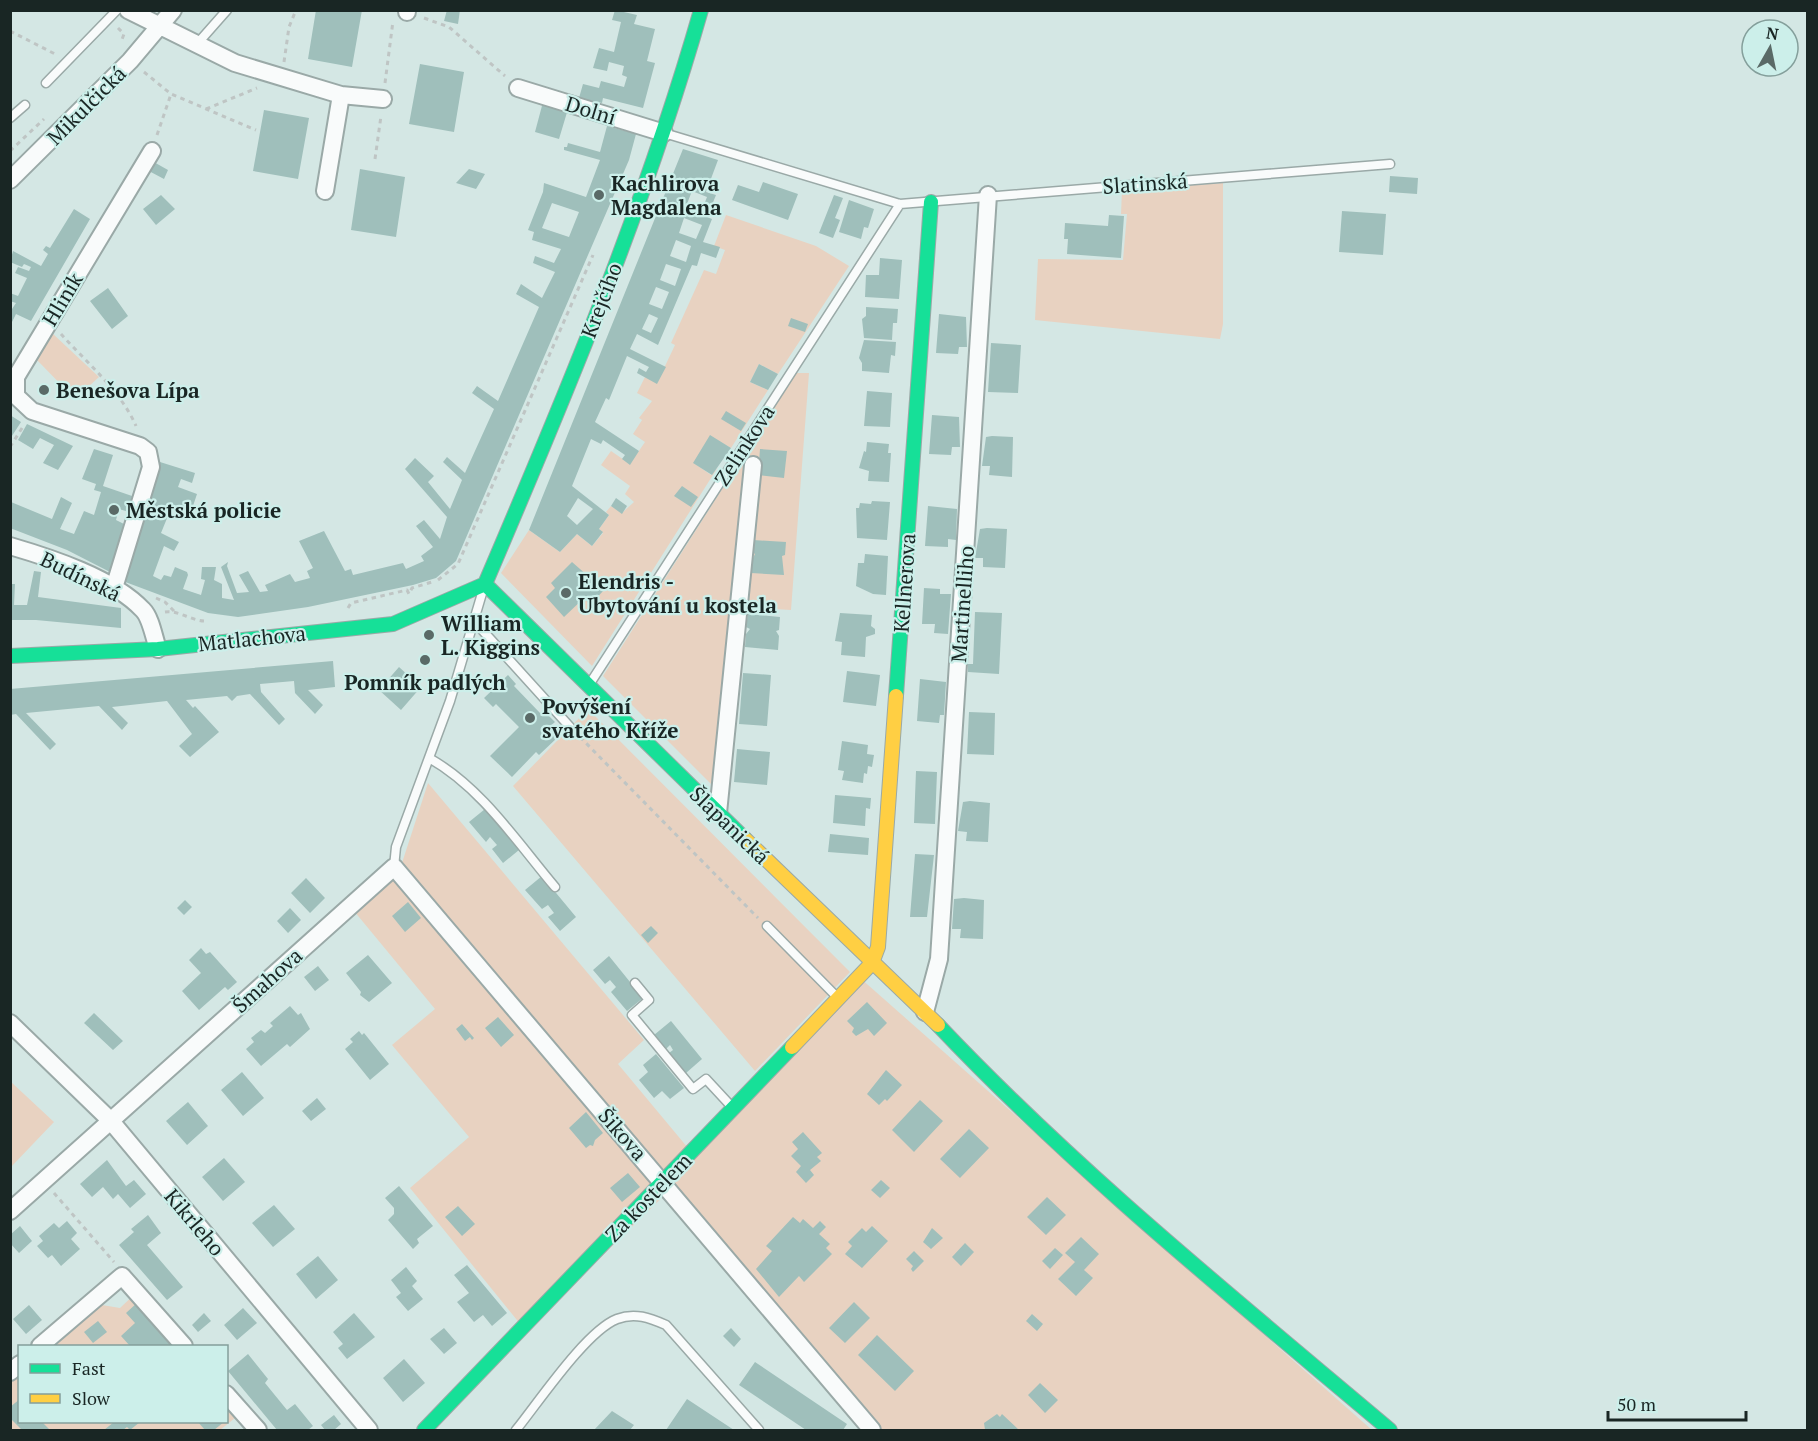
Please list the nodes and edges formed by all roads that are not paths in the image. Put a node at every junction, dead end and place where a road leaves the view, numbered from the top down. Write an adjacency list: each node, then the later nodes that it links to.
1 (117, 10): 8 (lane)
2 (128, 10): 6 (street)
3 (173, 10): 6 (street, Mikulčická)
4 (227, 10): 7 (lane)
5 (701, 10): 14 (street, Krejčího)
6 (160, 28): 7 (street); 17 (street, Mikulčická)
7 (197, 44): 10 (street)
8 (46, 83)
9 (518, 88): 14 (street, Dolní)
10 (341, 95): 11 (street); 18 (street)
11 (383, 99)
12 (24, 105): 13 (lane)
13 (10, 118)
14 (664, 133): 21 (lane); 24 (street, Krejčího)
15 (152, 151): 25 (street, Hliník)
16 (1389, 164): 19 (lane, Slatinská)
17 (10, 180)
18 (325, 191)
19 (988, 195): 20 (lane, Slatinská); 39 (street, Martinelliho)
20 (931, 202): 21 (lane, Slatinská); 36 (street, Kellnerova)
21 (900, 204): 29 (lane, Zelinkova)
22 (753, 465): 32 (street, Zelinkova)
23 (10, 546): 25 (street, Budínská)
24 (485, 584): 26 (lane); 27 (street, Matlachova); 29 (street, Šlapanická)
25 (114, 588): 27 (street, Budínská)
26 (474, 621): 30 (lane); 31 (lane)
27 (158, 649): 28 (street, Matlachova)
28 (10, 656)
29 (588, 685): 32 (street, Šlapanická)
30 (570, 727)
31 (429, 758): 33 (lane); 34 (lane)
32 (718, 813): 36 (street, Šlapanická)
33 (394, 867): 42 (street, Šmahova); 43 (street, Šikova)
34 (555, 887)
35 (767, 926): 38 (lane)
36 (872, 963): 38 (street, Za kostelem); 39 (street, Šlapanická)
37 (634, 983): 41 (lane)
38 (838, 999): 41 (street, Za kostelem)
39 (925, 1012): 54 (street, Šlapanická)
40 (10, 1023): 42 (street, Kikrleho)
41 (733, 1108): 43 (street, Za kostelem)
42 (110, 1120): 44 (street, Šmahova); 49 (street, Kikrleho)
43 (663, 1181): 50 (street, Za kostelem); 53 (street, Šikova)
44 (10, 1211)
45 (42, 1345): 46 (street)
46 (182, 1345)
47 (228, 1396): 48 (street)
48 (258, 1431)
49 (369, 1431)
50 (424, 1431)
51 (516, 1431): 52 (lane)
52 (759, 1431)
53 (872, 1431)
54 (1390, 1431)

